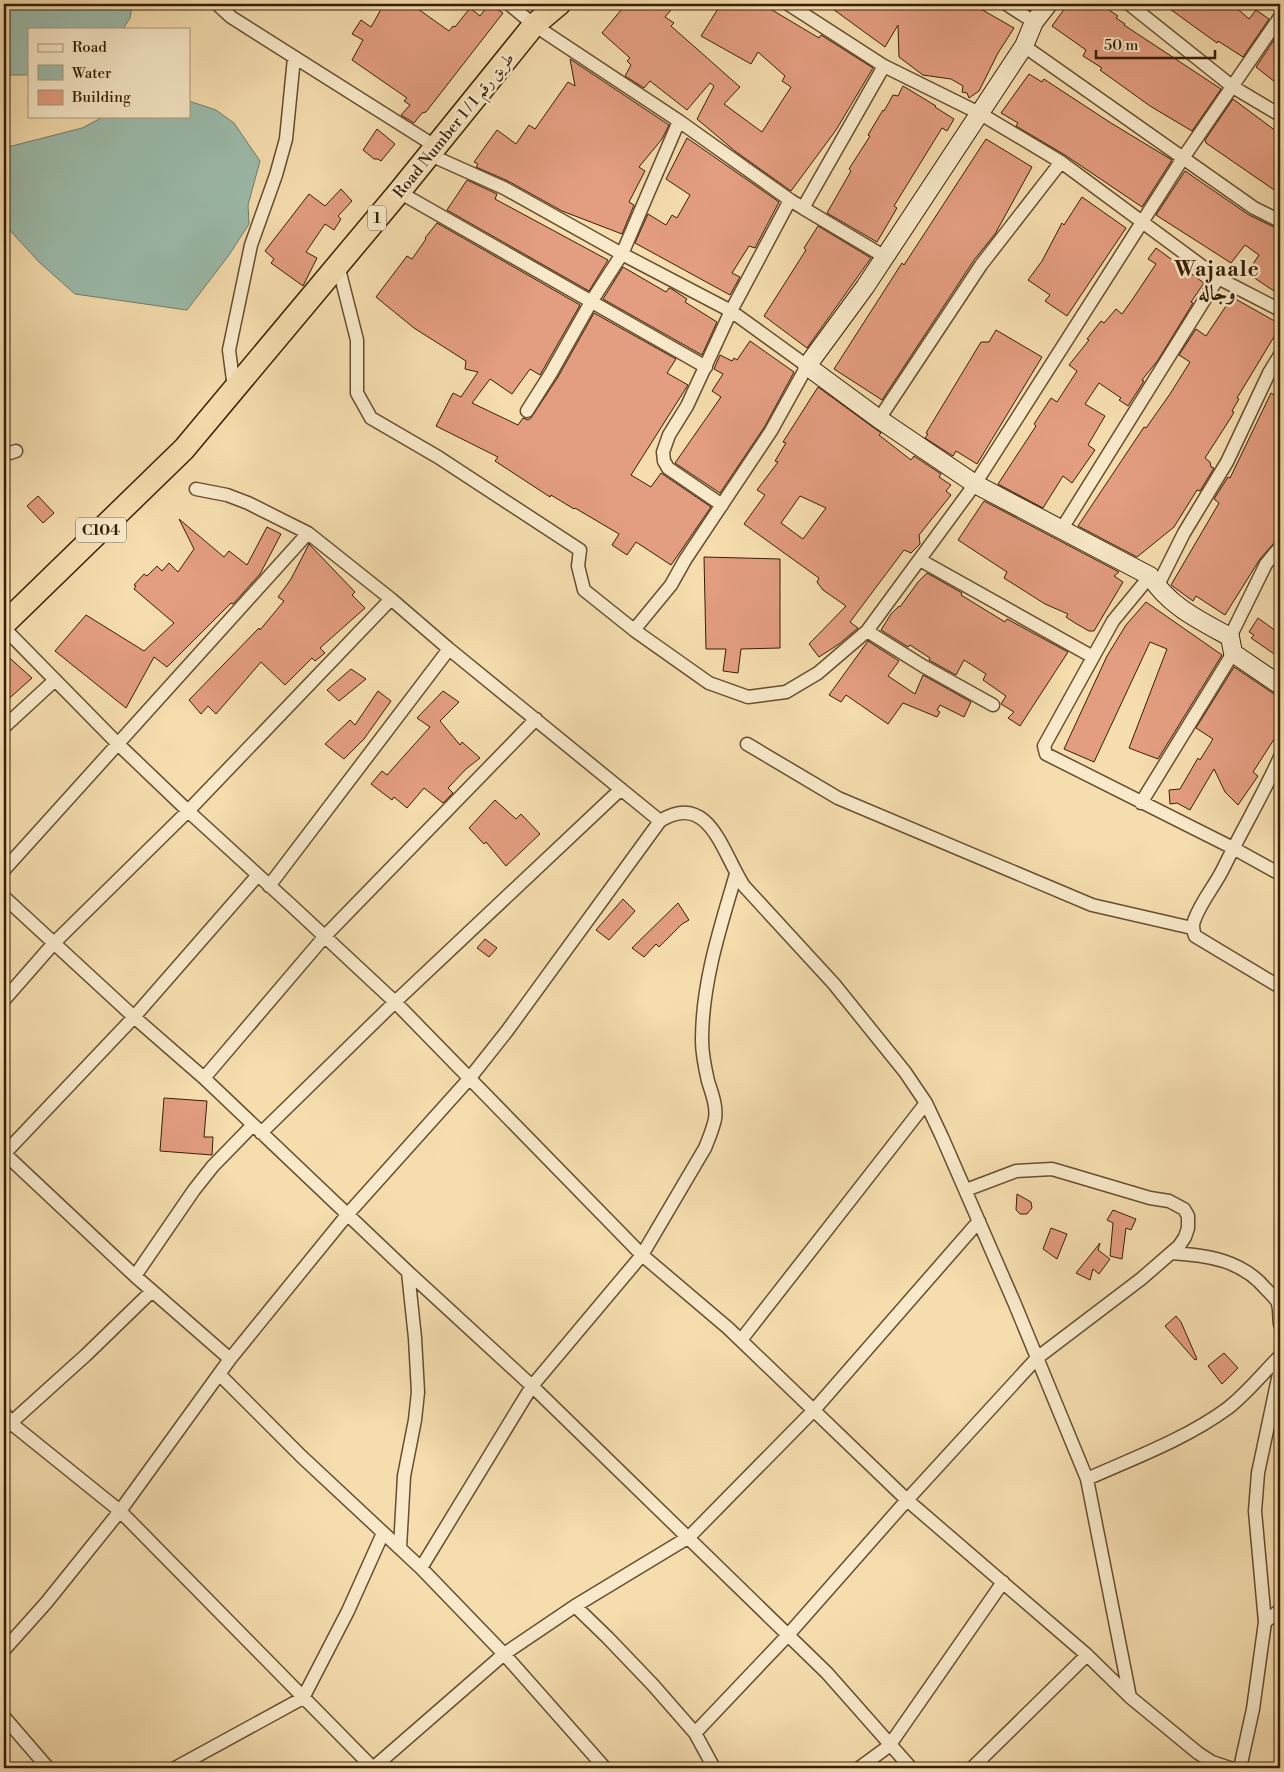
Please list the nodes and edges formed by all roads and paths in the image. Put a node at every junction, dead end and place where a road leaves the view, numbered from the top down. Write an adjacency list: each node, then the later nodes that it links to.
1 (217, 4): 12 (street)
2 (509, 4): 10 (street)
3 (559, 4): 10 (highway, Road Number 1 / طريق رقم 1 / 1)
4 (788, 4): 13 (street)
5 (1006, 4): 9 (street)
6 (1048, 4): 9 (street)
7 (1129, 4): 14 (street)
8 (1280, 17): 14 (street)
9 (1034, 22): 11 (street)
10 (534, 25): 17 (street); 18 (highway, Road Number 1 / طريق رقم 1 / 1)
11 (1024, 46): 15 (street); 19 (street)
12 (294, 58): 18 (street); 36 (street)
13 (884, 66): 15 (street); 23 (street)
14 (1233, 87): 16 (street); 19 (street)
15 (979, 112): 20 (street); 27 (street)
16 (1280, 115)
17 (679, 122): 22 (street); 26 (street)
18 (432, 150): 21 (highway, Road Number 1 / طريق رقم 1 / 1); 26 (street)
19 (1183, 158): 24 (street); 25 (street)
20 (1061, 162): 25 (street); 38 (street)
21 (399, 192): 28 (highway, Road Number 1 / طريق رقم 1 / 1); 30 (street)
22 (790, 200): 23 (street); 32 (street)
23 (803, 208): 27 (street)
24 (1280, 221)
25 (1142, 223): 29 (street); 42 (street)
26 (622, 254): 30 (street); 32 (street)
27 (885, 257): 34 (street)
28 (338, 265): 36 (highway, Road Number 1 / طريق رقم 1 / 1); 53 (street)
29 (1218, 278): 31 (street); 45 (street)
30 (591, 302): 35 (street); 37 (street)
31 (1280, 310)
32 (732, 311): 34 (street); 35 (street)
33 (1280, 355): 49 (street)
34 (807, 366): 38 (street); 44 (street)
35 (706, 367): 44 (street)
36 (234, 388): 39 (highway, Road Number 1 / طريق رقم 1 / 1)
37 (527, 411)
38 (879, 420): 42 (street)
39 (196, 434): 51 (highway, C104)
40 (16, 451): 41 (street)
41 (4, 455)
42 (975, 484): 45 (street); 48 (street)
43 (196, 489): 46 (street)
44 (722, 505): 53 (street)
45 (1062, 530): 49 (street)
46 (308, 533): 50 (street); 64 (street)
47 (1280, 547): 55 (street)
48 (920, 560): 54 (street); 57 (street)
49 (1153, 581): 55 (street); 57 (street)
50 (391, 599): 56 (street); 68 (street)
51 (4, 624)
52 (4, 628): 58 (street)
53 (634, 630): 54 (street)
54 (867, 631): 60 (street)
55 (1231, 645): 59 (street); 67 (street)
56 (449, 650): 61 (street); 75 (street)
57 (1093, 657): 67 (street)
58 (54, 680): 62 (street); 64 (street)
59 (1280, 684)
60 (993, 704)
61 (536, 719): 66 (street); 78 (street)
62 (4, 727)
63 (747, 744): 77 (street)
64 (118, 745): 68 (street); 71 (street)
65 (1280, 757): 70 (street)
66 (621, 789): 69 (street); 82 (street)
67 (1141, 802): 70 (street)
68 (188, 811): 74 (street); 79 (street)
69 (660, 821): 72 (street); 85 (street)
70 (1232, 848): 73 (street); 77 (street)
71 (4, 870)
72 (736, 874): 86 (street); 93 (street)
73 (1280, 874)
74 (258, 875): 75 (street); 83 (street)
75 (269, 886): 78 (street)
76 (4, 898): 79 (street)
77 (1192, 928): 80 (street)
78 (325, 936): 82 (street); 84 (street)
79 (53, 944): 81 (street); 83 (street)
80 (1280, 988)
81 (4, 1000)
82 (395, 1002): 85 (street); 87 (street)
83 (134, 1017): 84 (street); 88 (street)
84 (204, 1078): 87 (street)
85 (470, 1079): 90 (street); 93 (street)
86 (926, 1103): 89 (street); 98 (street)
87 (257, 1129): 90 (street); 95 (street)
88 (4, 1153): 95 (street)
89 (966, 1190): 91 (street); 92 (street)
90 (347, 1215): 94 (street); 101 (street)
91 (979, 1222): 100 (street); 105 (street)
92 (1170, 1253): 97 (street); 100 (street)
93 (642, 1255): 98 (street); 104 (street)
94 (408, 1272): 104 (street); 112 (street)
95 (135, 1276): 96 (street)
96 (152, 1291): 101 (street); 106 (street)
97 (1280, 1324)
98 (741, 1340): 105 (street)
99 (1280, 1356): 107 (street)
100 (1037, 1358): 107 (street); 108 (street)
101 (230, 1359): 103 (street)
102 (1280, 1368): 117 (street)
103 (219, 1374): 109 (street); 110 (street)
104 (532, 1386): 111 (street); 113 (street)
105 (814, 1410): 108 (street); 111 (street)
106 (6, 1422): 109 (street)
107 (1087, 1479): 122 (street)
108 (907, 1500): 114 (street); 118 (street)
109 (120, 1510): 119 (street); 123 (street)
110 (383, 1533): 112 (street); 123 (street)
111 (689, 1537): 115 (street); 118 (street)
112 (400, 1548): 113 (street)
113 (421, 1568): 120 (street)
114 (1003, 1582): 121 (street); 126 (street)
115 (575, 1606): 120 (street); 125 (street)
116 (1280, 1610): 117 (street)
117 (1266, 1622): 136 (street)
118 (788, 1635): 125 (street); 126 (street)
119 (4, 1650)
120 (504, 1654): 129 (street); 130 (street)
121 (1087, 1655): 122 (street); 134 (street)
122 (1130, 1697): 135 (street)
123 (303, 1698): 128 (street); 129 (street)
124 (4, 1716): 127 (street)
125 (695, 1733): 131 (street)
126 (889, 1746): 132 (street); 133 (street)
127 (48, 1768)
128 (175, 1768)
129 (373, 1768)
130 (605, 1768)
131 (714, 1768)
132 (859, 1768)
133 (911, 1768)
134 (972, 1768)
135 (1230, 1768)
136 (1240, 1768)

